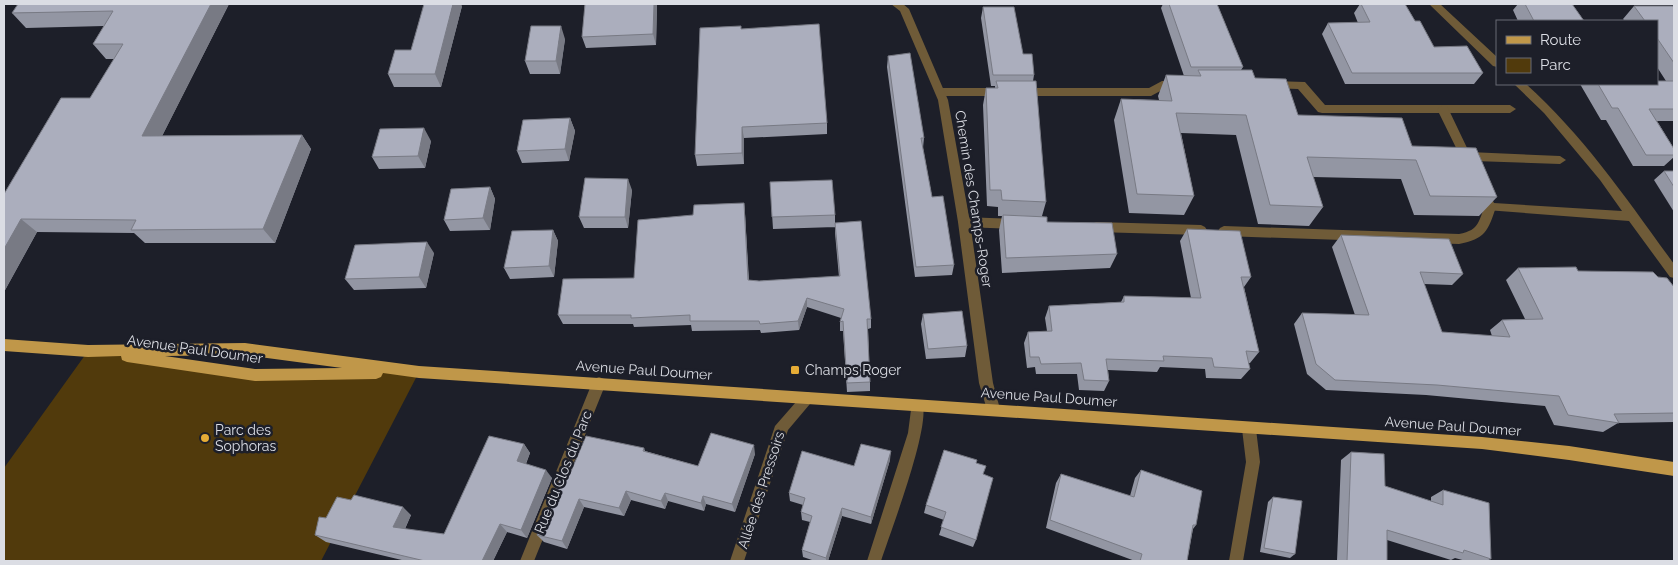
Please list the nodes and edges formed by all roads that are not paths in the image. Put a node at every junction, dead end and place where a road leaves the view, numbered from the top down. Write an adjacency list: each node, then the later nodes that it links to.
1 (896, 4): 7 (street, Chemin des Champs-Roger)
2 (1434, 4): 3 (street)
3 (1496, 61)
4 (1191, 85): 7 (street)
5 (1261, 85): 8 (street)
6 (1521, 85): 13 (street)
7 (940, 92): 14 (street, Chemin des Champs-Roger)
8 (1443, 109): 9 (street); 10 (street)
9 (1510, 109)
10 (1466, 156): 11 (street); 12 (street)
11 (1560, 160)
12 (1490, 207): 13 (street); 16 (street)
13 (1633, 216): 17 (street)
14 (964, 222): 15 (street); 24 (street, Chemin des Champs-Roger)
15 (1033, 224)
16 (1082, 226)
17 (1674, 273)
18 (4, 346): 19 (main road, Avenue Paul Doumer)
19 (88, 350): 20 (main road, Avenue Paul Doumer); 20 (main road, Avenue Paul Doumer)
20 (419, 372): 21 (main road, Avenue Paul Doumer)
21 (599, 383): 22 (main road, Avenue Paul Doumer); 27 (street, Rue du Clos du Parc)
22 (808, 398): 23 (main road, Avenue Paul Doumer); 28 (street, Allée des Pressoirs)
23 (917, 406): 24 (main road, Avenue Paul Doumer); 29 (street)
24 (993, 410): 25 (main road, Avenue Paul Doumer)
25 (1249, 428): 26 (main road, Avenue Paul Doumer); 30 (street)
26 (1674, 469)
27 (526, 561)
28 (737, 561)
29 (874, 561)
30 (1236, 561)

